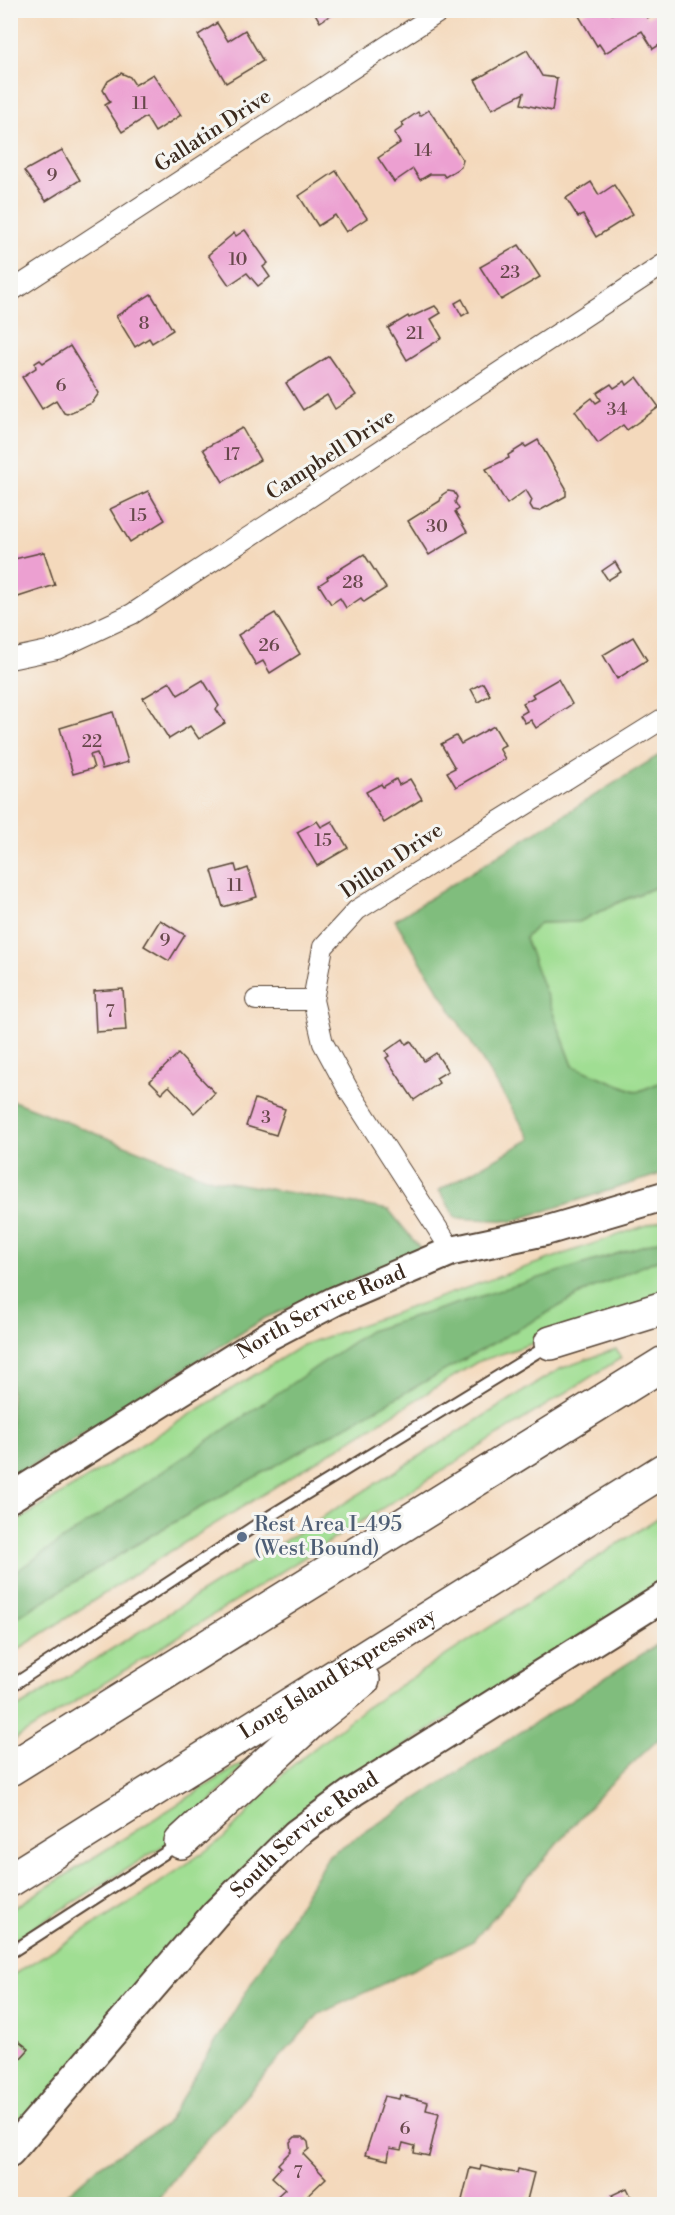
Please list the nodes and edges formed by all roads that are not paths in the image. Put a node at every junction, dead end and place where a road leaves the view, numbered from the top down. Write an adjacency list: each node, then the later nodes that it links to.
1 (442, 10): 3 (street, Gallatin Drive)
2 (664, 264): 4 (street, Campbell Drive)
3 (10, 292)
4 (10, 660)
5 (664, 718): 7 (street, Dillon Drive)
6 (256, 1000): 7 (street)
7 (313, 1000): 9 (street, Dillon Drive)
8 (664, 1196): 9 (main road, North Service Road)
9 (452, 1251): 14 (main road, North Service Road)
10 (664, 1308): 11 (highway)
11 (551, 1343): 17 (lane)
12 (664, 1363): 18 (highway)
13 (664, 1470): 15 (highway, Long Island Expressway)
14 (10, 1498)
15 (476, 1588): 19 (highway); 20 (highway, Long Island Expressway)
16 (664, 1597): 22 (main road, South Service Road)
17 (10, 1687)
18 (10, 1769)
19 (181, 1842): 21 (lane)
20 (10, 1880)
21 (10, 1953)
22 (10, 2152)

